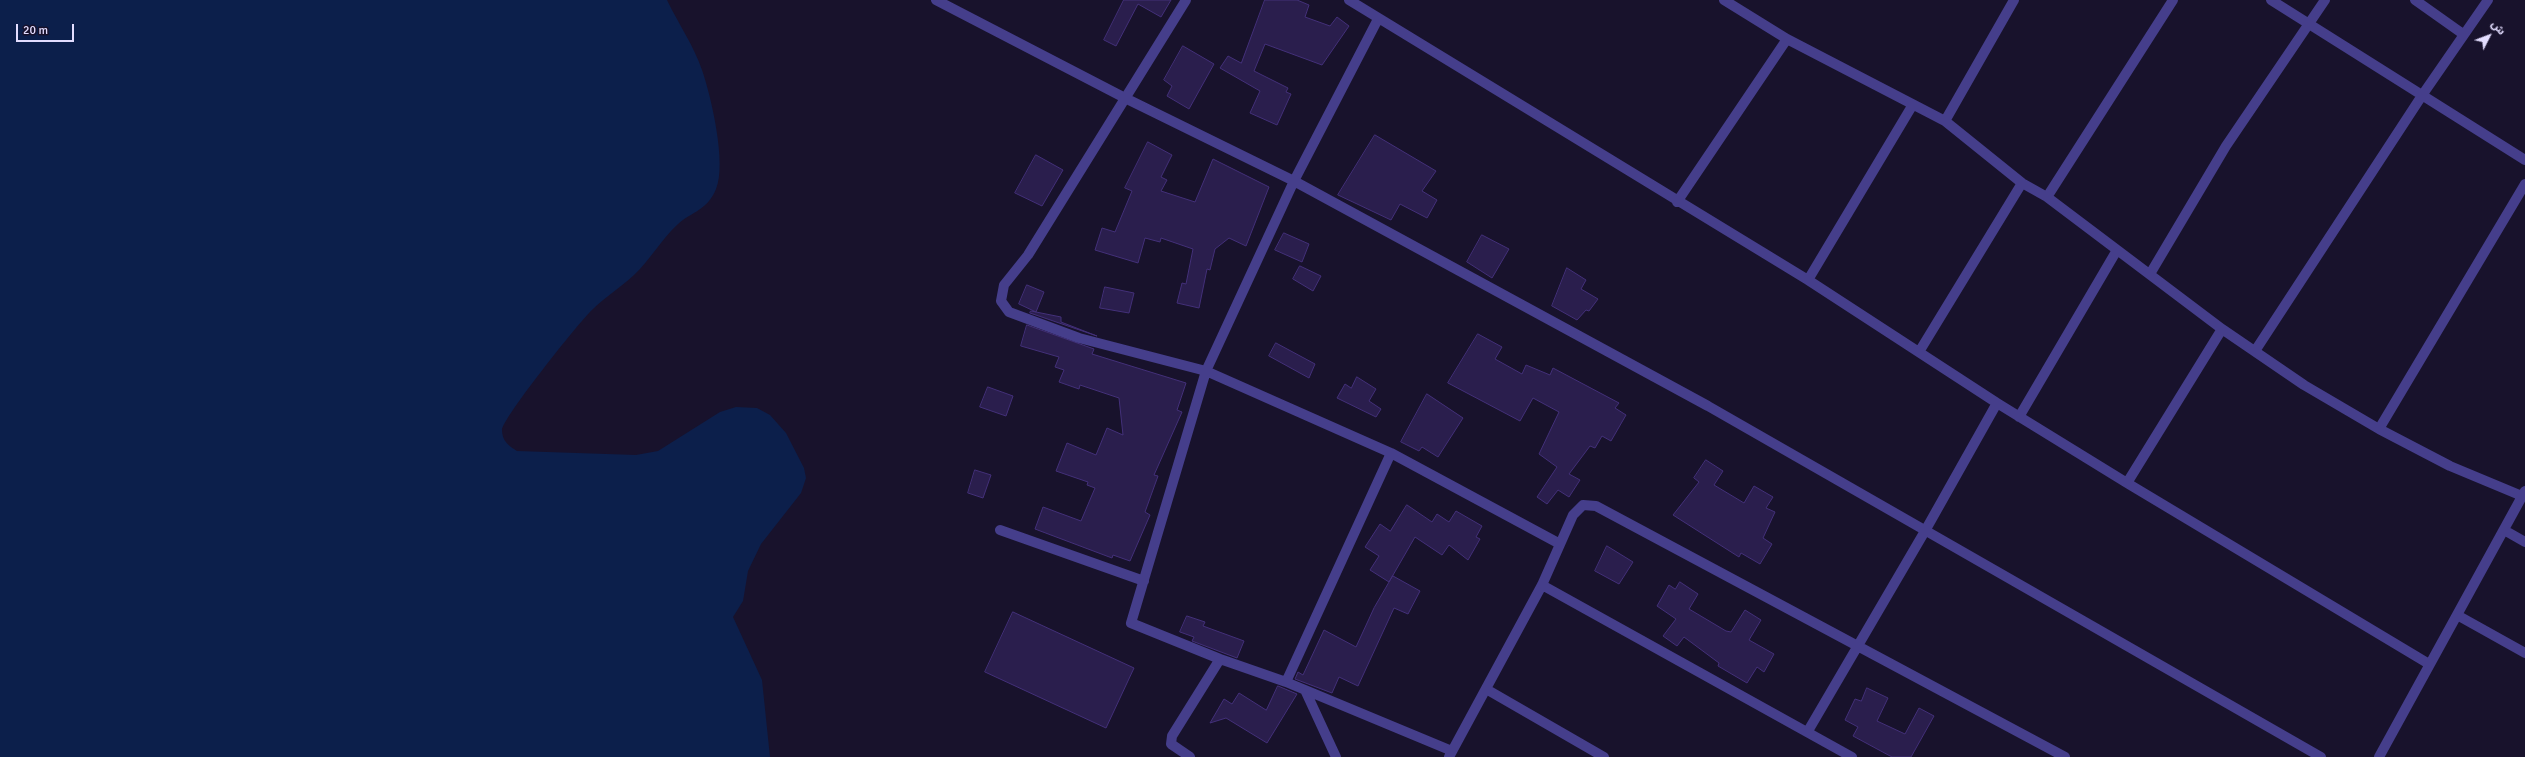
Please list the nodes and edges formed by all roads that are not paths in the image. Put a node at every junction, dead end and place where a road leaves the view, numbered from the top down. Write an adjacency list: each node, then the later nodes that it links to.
1 (936, 0): 16 (street)
2 (1186, 0): 16 (street)
3 (1349, 0): 11 (street)
4 (1724, 0): 14 (street)
5 (2013, 0): 18 (street)
6 (2173, 0): 23 (street)
7 (2271, 0): 12 (street)
8 (2325, 0): 12 (street)
9 (2415, 0): 13 (street)
10 (2488, 0): 13 (street)
11 (1378, 19): 20 (street); 24 (street)
12 (2308, 22): 15 (street); 26 (street)
13 (2463, 34): 15 (street)
14 (1787, 39): 17 (street); 24 (street)
15 (2423, 94): 19 (street); 29 (street)
16 (1125, 98): 20 (street); 31 (street)
17 (1912, 106): 18 (street); 27 (street)
18 (1945, 121): 21 (street)
19 (2525, 160)
20 (1294, 181): 31 (street); 40 (street)
21 (2022, 183): 23 (street); 30 (street)
22 (2525, 184): 34 (street)
23 (2047, 197): 25 (street)
24 (1677, 202): 27 (street)
25 (2117, 250): 26 (street); 33 (street)
26 (2150, 274): 28 (street)
27 (1808, 280): 30 (street)
28 (2222, 329): 29 (street); 36 (street)
29 (2255, 350): 34 (street)
30 (1919, 352): 32 (street)
31 (1206, 371): 35 (street); 43 (street)
32 (1997, 403): 33 (street); 40 (street)
33 (2019, 416): 36 (street)
34 (2379, 429): 37 (street)
35 (1391, 454): 42 (street); 50 (street)
36 (2127, 483): 49 (street)
37 (2524, 494): 39 (street)
38 (1000, 530): 43 (street)
39 (2504, 530): 41 (street); 45 (street)
40 (1926, 531): 46 (street); 60 (street)
41 (2525, 542)
42 (1560, 544): 44 (street); 46 (street)
43 (1144, 581): 48 (street)
44 (1542, 585): 51 (street); 53 (street)
45 (2457, 615): 47 (street); 49 (street)
46 (1857, 648): 53 (street); 59 (street)
47 (2525, 653)
48 (1220, 659): 50 (street); 55 (street)
49 (2429, 664): 61 (street)
50 (1286, 682): 52 (street)
51 (1486, 689): 54 (street); 57 (street)
52 (1306, 690): 54 (street); 56 (street)
53 (1808, 731): 58 (street)
54 (1451, 754)
55 (1190, 757)
56 (1336, 757)
57 (1604, 757)
58 (1852, 757)
59 (2065, 757)
60 (2321, 757)
61 (2379, 757)

